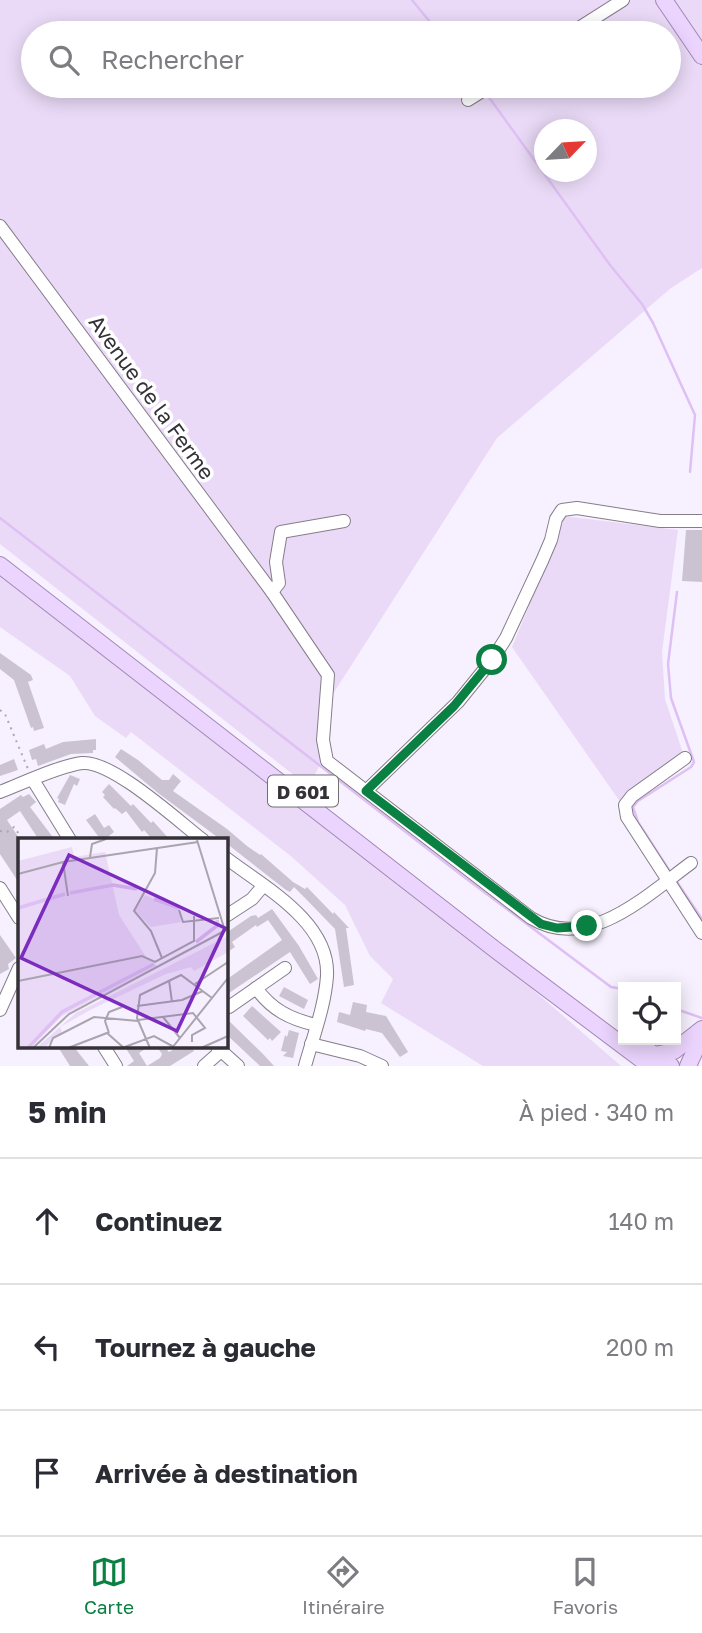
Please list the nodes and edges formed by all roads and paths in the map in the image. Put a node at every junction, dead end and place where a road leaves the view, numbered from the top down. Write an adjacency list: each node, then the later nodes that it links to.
1 (623, 0): 3 (street)
2 (664, 0): 4 (main road)
3 (591, 21)
4 (678, 21)
5 (681, 25): 6 (main road)
6 (702, 56)
7 (471, 98): 8 (street)
8 (468, 100)
9 (0, 226): 14 (street, Avenue de la Ferme)
10 (344, 521): 14 (street)
11 (702, 521): 18 (street)
12 (0, 555): 39 (main road, D 601)
13 (0, 565): 46 (main road, D 601)
14 (272, 592): 18 (street, Avenue de la Ferme)
15 (0, 710): 17 (path)
16 (685, 758): 26 (street)
17 (33, 780): 19 (street); 22 (street); 23 (street)
18 (366, 791): 26 (street)
19 (0, 792)
20 (0, 831): 21 (path)
21 (22, 838)
22 (69, 838)
23 (200, 838)
24 (228, 860): 27 (street)
25 (691, 863): 26 (street)
26 (667, 881): 31 (street)
27 (263, 886): 29 (street); 37 (street)
28 (0, 888): 30 (street)
29 (228, 915)
30 (18, 916)
31 (702, 933)
32 (285, 968): 34 (street)
33 (18, 970): 36 (street)
34 (256, 988): 35 (street); 37 (street)
35 (229, 1007)
36 (0, 1010)
37 (316, 1025): 41 (street)
38 (702, 1029): 46 (main road)
39 (618, 1031)
40 (702, 1035): 53 (main road)
41 (311, 1044): 50 (street); 51 (street)
42 (637, 1045): 46 (main road, D 601)
43 (104, 1048): 47 (street)
44 (219, 1049): 48 (street); 49 (street)
45 (702, 1055): 54 (main road)
46 (652, 1060): 52 (main road, D 601)
47 (116, 1066)
48 (204, 1066)
49 (238, 1066)
50 (306, 1066)
51 (382, 1066)
52 (671, 1066)
53 (688, 1066)
54 (698, 1066)

